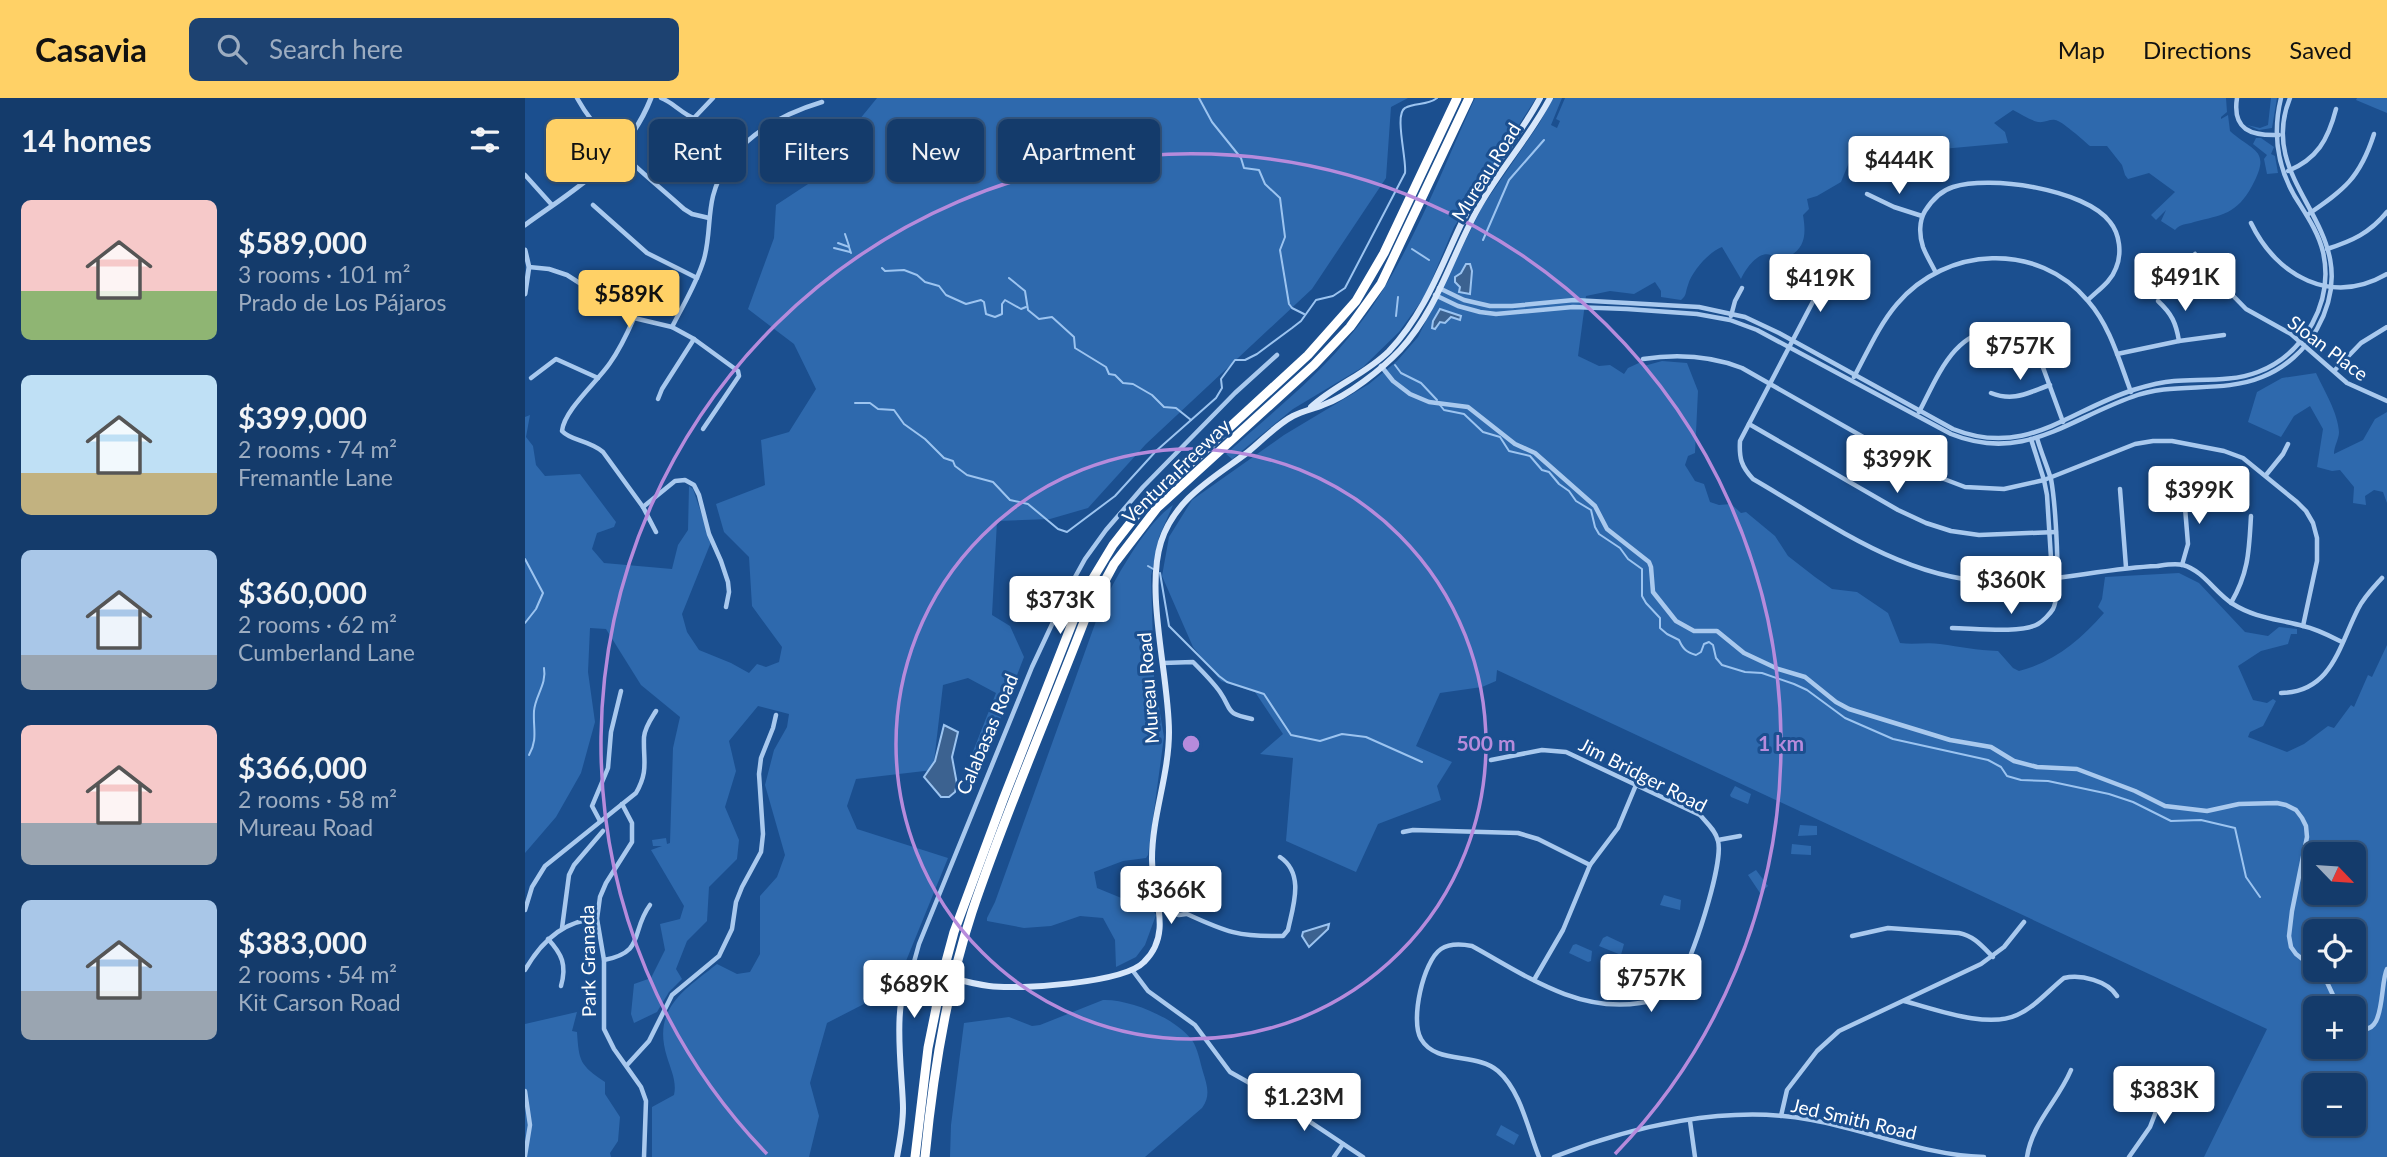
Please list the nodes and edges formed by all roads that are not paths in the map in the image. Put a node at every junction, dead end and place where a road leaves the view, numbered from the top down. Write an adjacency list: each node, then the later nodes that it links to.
1 (577, 98): 14 (street)
2 (651, 98): 15 (street)
3 (661, 98): 4 (street)
4 (713, 98)
5 (1457, 98): 140 (highway, Ventura Freeway)
6 (1469, 98): 141 (highway, Ventura Freeway)
7 (1540, 98): 41 (main road, Mureau Road)
8 (1549, 98): 41 (main road, Mureau Road)
9 (2237, 98): 17 (street)
10 (2281, 98): 17 (street)
11 (2290, 98): 17 (street)
12 (822, 102): 28 (street)
13 (2336, 109): 19 (street)
14 (590, 119)
15 (635, 130)
16 (2374, 134): 26 (street)
17 (2280, 135): 19 (street)
18 (635, 165): 28 (street)
19 (2286, 172): 26 (street)
20 (525, 175): 23 (street)
21 (585, 182): 23 (street)
22 (1867, 194): 27 (street)
23 (552, 205): 30 (street)
24 (593, 205): 38 (street)
25 (2387, 212): 31 (street)
26 (2310, 213): 31 (street)
27 (1922, 216): 36 (street); 43 (street)
28 (709, 218): 38 (street)
29 (2251, 223): 39 (street)
30 (525, 225)
31 (2326, 249): 39 (street)
32 (525, 250): 34 (street)
33 (2196, 254): 53 (street, Sloan Place)
34 (529, 268): 42 (street); 46 (street)
35 (1829, 271): 51 (street)
36 (1935, 271): 43 (street); 62 (street)
37 (2387, 274): 39 (street)
38 (697, 278): 47 (street)
39 (2328, 285): 53 (street)
40 (1742, 288): 45 (street)
41 (1435, 291): 45 (street); 58 (main road, Mureau Road)
42 (525, 294)
43 (2088, 300): 55 (street)
44 (2158, 301): 52 (street)
45 (1731, 317): 51 (street); 54 (street)
46 (634, 318): 47 (street); 61 (street)
47 (672, 327): 50 (street)
48 (2387, 327): 59 (street)
49 (2224, 335): 52 (street)
50 (694, 339): 67 (street); 72 (street)
51 (1792, 341): 54 (street); 62 (street)
52 (2179, 341): 55 (street)
53 (2303, 344): 59 (street, Sloan Place); 66 (street)
54 (1789, 347): 62 (street); 63 (street)
55 (2117, 354): 66 (street)
56 (1277, 355): 122 (street, Calabasas Road)
57 (1643, 359): 63 (street)
58 (1380, 364): 92 (main road, Mureau Road); 117 (street)
59 (2334, 371): 68 (street, Sloan Place)
60 (531, 378): 61 (street)
61 (598, 378): 79 (street)
62 (1854, 378): 69 (street)
63 (1770, 383): 70 (street); 76 (street)
64 (2050, 385): 65 (street); 69 (street); 71 (street)
65 (1990, 393)
66 (2131, 394): 71 (street)
67 (658, 399)
68 (2387, 401)
69 (1918, 413): 73 (street)
70 (1749, 424): 82 (street); 85 (street)
71 (2063, 424): 73 (street)
72 (703, 429)
73 (2033, 436): 76 (street)
74 (2288, 444): 75 (street)
75 (2266, 475): 76 (street); 89 (street)
76 (2047, 479): 82 (street)
77 (2183, 483): 83 (street)
78 (2120, 489): 84 (street)
79 (643, 507): 81 (street); 88 (street)
80 (2251, 516): 87 (street)
81 (656, 532)
82 (2053, 532): 85 (street)
83 (2182, 565): 84 (street); 87 (street)
84 (2126, 567): 85 (street)
85 (2056, 578): 90 (street)
86 (2382, 578): 91 (street)
87 (2231, 603): 89 (street)
88 (726, 607)
89 (2303, 626): 91 (street)
90 (1952, 628)
91 (2342, 642): 94 (street)
92 (1163, 663): 97 (street); 109 (main road, Mureau Road)
93 (621, 691): 101 (street)
94 (2281, 692)
95 (656, 710): 100 (street)
96 (776, 715): 129 (street)
97 (1252, 719)
98 (1491, 760): 99 (street, Jim Bridger Road)
99 (1636, 785): 105 (street, Jim Bridger Road); 107 (street)
100 (622, 804): 101 (street); 111 (street, Park Granada)
101 (600, 821): 110 (street)
102 (603, 831): 113 (street)
103 (1403, 832): 107 (street)
104 (1740, 836): 105 (street)
105 (1718, 840): 124 (street)
106 (1280, 857): 109 (street)
107 (1590, 865): 124 (street)
108 (650, 905): 118 (street)
109 (1160, 909): 123 (main road, Mureau Road)
110 (525, 910)
111 (597, 919): 113 (street); 118 (street, Park Granada)
112 (2024, 922): 116 (street)
113 (562, 928): 115 (street)
114 (1852, 936): 116 (street)
115 (548, 939): 119 (street); 125 (street)
116 (1993, 957): 127 (street)
117 (2303, 959)
118 (604, 960): 129 (street, Park Granada)
119 (527, 962): 121 (street)
120 (2387, 969): 128 (street)
121 (525, 970)
122 (915, 970): 123 (main road); 139 (main road, Calabasas Road)
123 (1133, 971): 135 (street)
124 (1534, 980): 144 (street)
125 (561, 986)
126 (2117, 996): 127 (street)
127 (1903, 1001): 133 (street)
128 (2366, 1029)
129 (627, 1065): 138 (street, Park Granada)
130 (2071, 1070): 148 (street)
131 (2169, 1078): 149 (street)
132 (525, 1091): 136 (street)
133 (1781, 1116): 134 (street, Jed Smith Road); 137 (street, Jed Smith Road)
134 (1690, 1121): 145 (street, Jed Smith Road); 146 (street)
135 (1343, 1144): 142 (street); 143 (street)
136 (525, 1156)
137 (1943, 1156): 147 (street, Jed Smith Road)
138 (644, 1157)
139 (897, 1157)
140 (915, 1157)
141 (925, 1157)
142 (1334, 1157)
143 (1363, 1157)
144 (1539, 1157)
145 (1555, 1157)
146 (1695, 1157)
147 (1984, 1157)
148 (2027, 1157)
149 (2129, 1157)

